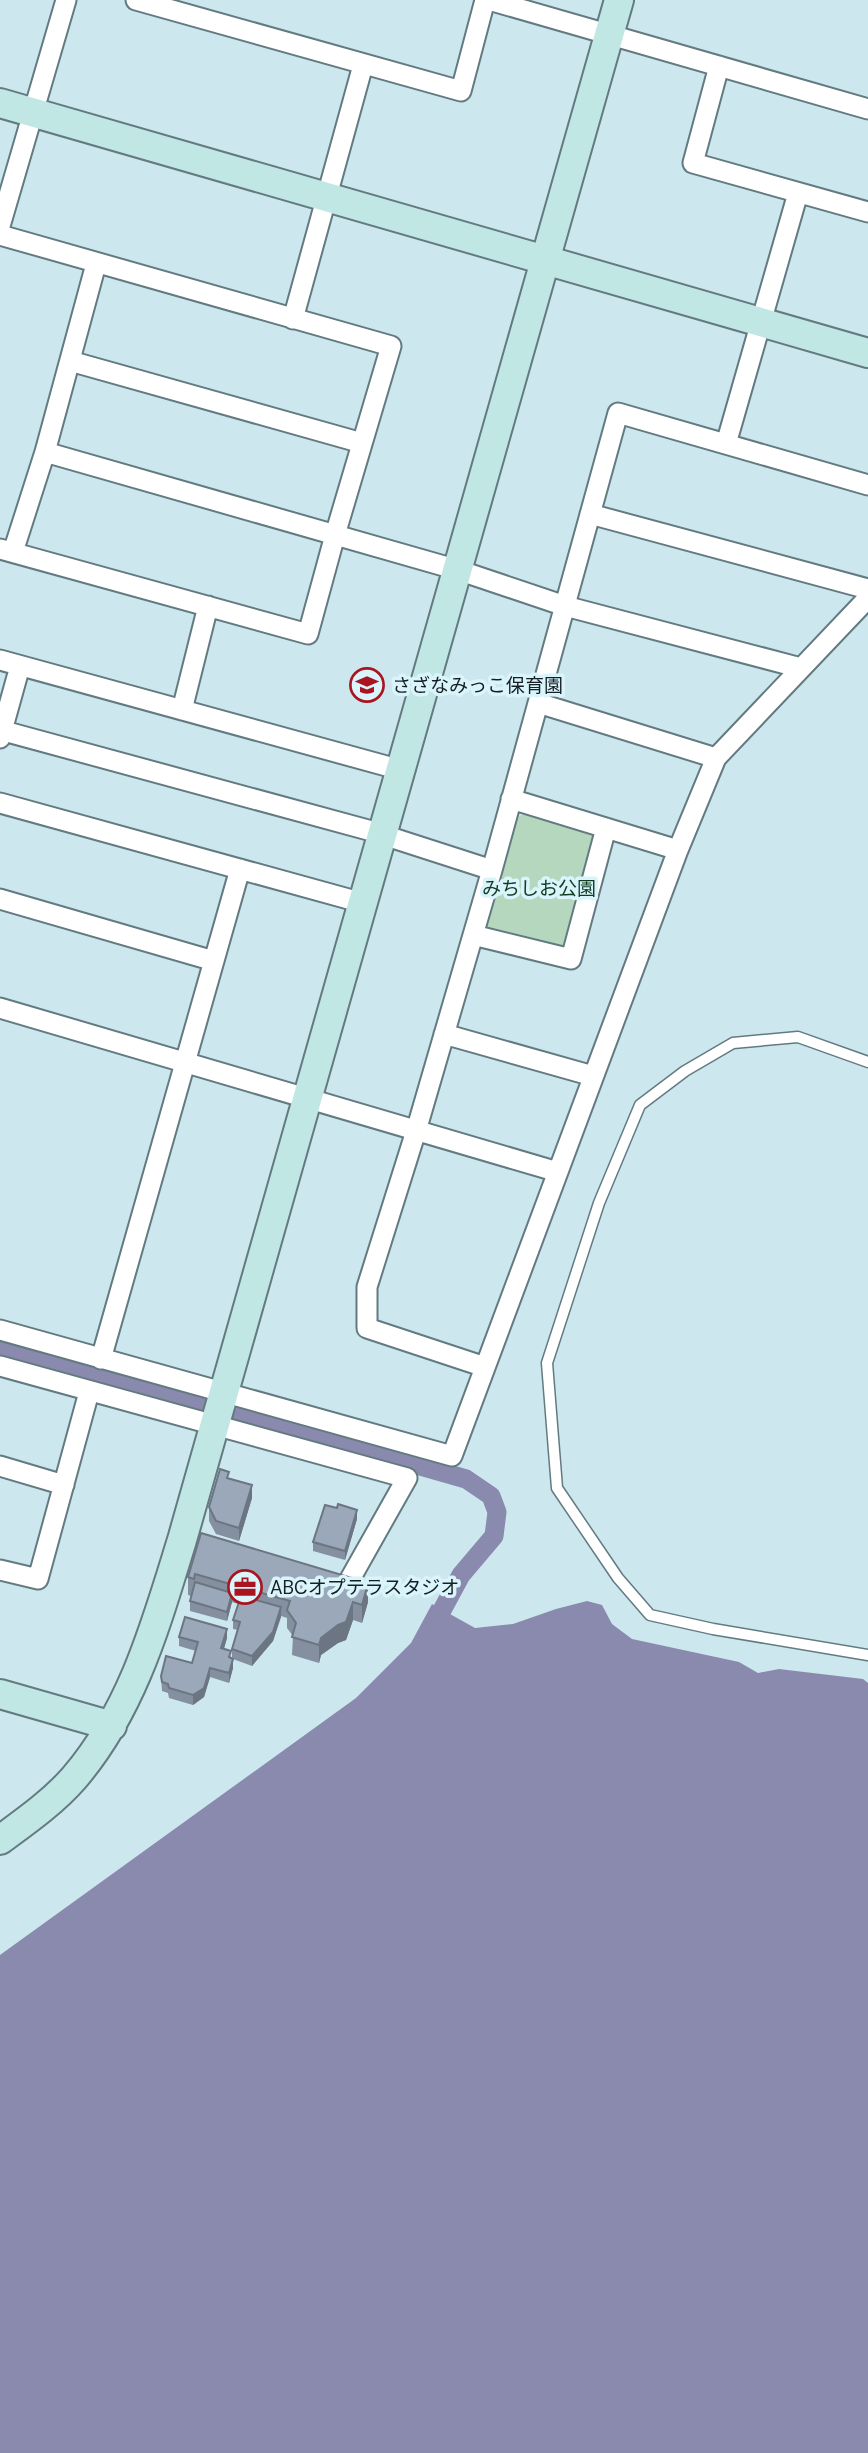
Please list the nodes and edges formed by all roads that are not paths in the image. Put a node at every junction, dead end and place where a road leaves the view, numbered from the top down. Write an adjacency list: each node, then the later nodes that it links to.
1 (66, 0): 11 (street)
2 (136, 0): 5 (street)
3 (487, 0): 6 (street); 7 (street)
4 (619, 0): 6 (street)
5 (187, 7): 7 (street)
6 (609, 35): 8 (street); 17 (street)
7 (363, 65): 13 (street)
8 (719, 66): 10 (street); 12 (street)
9 (0, 103): 11 (street)
10 (868, 109)
11 (33, 113): 13 (street); 15 (street)
12 (798, 192): 14 (street); 20 (street)
13 (327, 197): 17 (street); 19 (street)
14 (868, 212)
15 (0, 226)
16 (0, 235): 18 (street)
17 (547, 260): 20 (street); 30 (street)
18 (96, 264): 19 (street); 22 (street)
19 (293, 318): 23 (street)
20 (762, 323): 21 (street); 24 (street)
21 (868, 353)
22 (70, 361): 23 (street); 25 (street)
23 (362, 443): 28 (street)
24 (726, 444): 26 (street); 27 (street)
25 (45, 452): 28 (street); 29 (street)
26 (868, 485)
27 (590, 514): 31 (street); 34 (street)
28 (335, 535): 30 (street); 33 (street)
29 (6, 550): 33 (street)
30 (458, 570): 34 (street); 42 (street)
31 (868, 589)
32 (868, 598): 37 (street)
33 (208, 606): 39 (street)
34 (565, 606): 37 (street); 38 (street)
35 (0, 660): 36 (street)
36 (20, 666): 39 (street); 40 (street)
37 (801, 668): 41 (street)
38 (538, 703): 41 (street); 43 (street)
39 (181, 710): 42 (street)
40 (1, 733): 46 (street)
41 (716, 758): 47 (street)
42 (401, 770): 46 (street)
43 (511, 799): 45 (street); 49 (street)
44 (0, 803): 48 (street)
45 (606, 828): 47 (street); 52 (street)
46 (383, 835): 49 (street); 51 (street)
47 (678, 850): 58 (street)
48 (240, 870): 51 (street); 53 (street)
49 (492, 870): 52 (street)
50 (0, 900): 53 (street)
51 (363, 904): 59 (street)
52 (473, 935): 55 (street)
53 (214, 961): 57 (street)
54 (0, 1008): 57 (street)
55 (444, 1034): 58 (street); 60 (street)
56 (868, 1062): 72 (lane)
57 (186, 1063): 59 (street); 63 (street)
58 (593, 1076): 61 (street)
59 (307, 1099): 60 (street); 67 (street)
60 (416, 1131): 61 (street); 65 (street)
61 (558, 1172): 65 (street)
62 (0, 1330): 63 (street)
63 (102, 1359): 67 (street)
64 (0, 1366): 66 (street)
65 (485, 1367): 67 (street)
66 (89, 1392): 67 (street); 69 (street)
67 (219, 1408): 71 (street); 74 (street)
68 (0, 1466): 69 (street)
69 (64, 1485): 70 (street)
70 (0, 1570)
71 (322, 1581)
72 (868, 1656)
73 (0, 1694): 74 (street)
74 (112, 1726): 75 (street)
75 (3, 1834)

